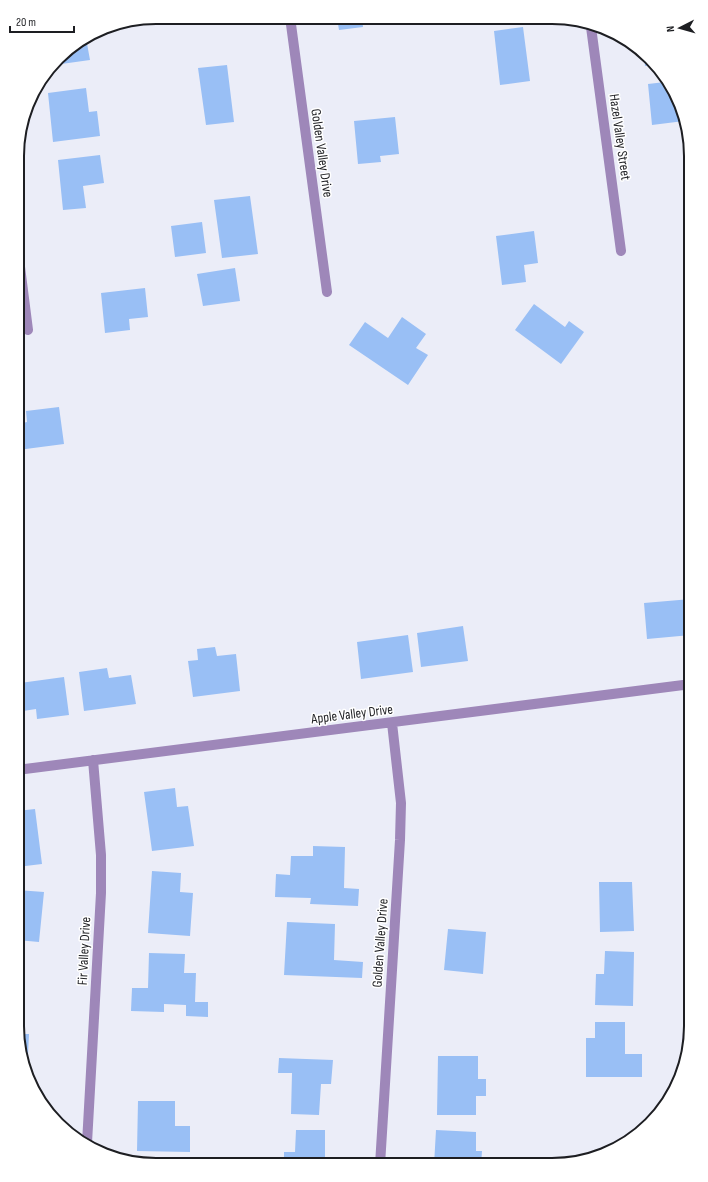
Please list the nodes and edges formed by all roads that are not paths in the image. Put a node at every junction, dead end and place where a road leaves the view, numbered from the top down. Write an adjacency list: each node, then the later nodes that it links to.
1 (291, 24): 4 (street, Golden Valley Drive)
2 (591, 30): 3 (street, Hazel Valley Street)
3 (621, 251)
4 (327, 292)
5 (24, 298): 6 (street)
6 (28, 330)
7 (684, 685): 8 (street, Apple Valley Drive)
8 (392, 723): 9 (street, Apple Valley Drive); 12 (street, Golden Valley Drive)
9 (92, 760): 10 (street, Apple Valley Drive); 11 (street, Fir Valley Drive)
10 (24, 769)
11 (87, 1138)
12 (380, 1158)

